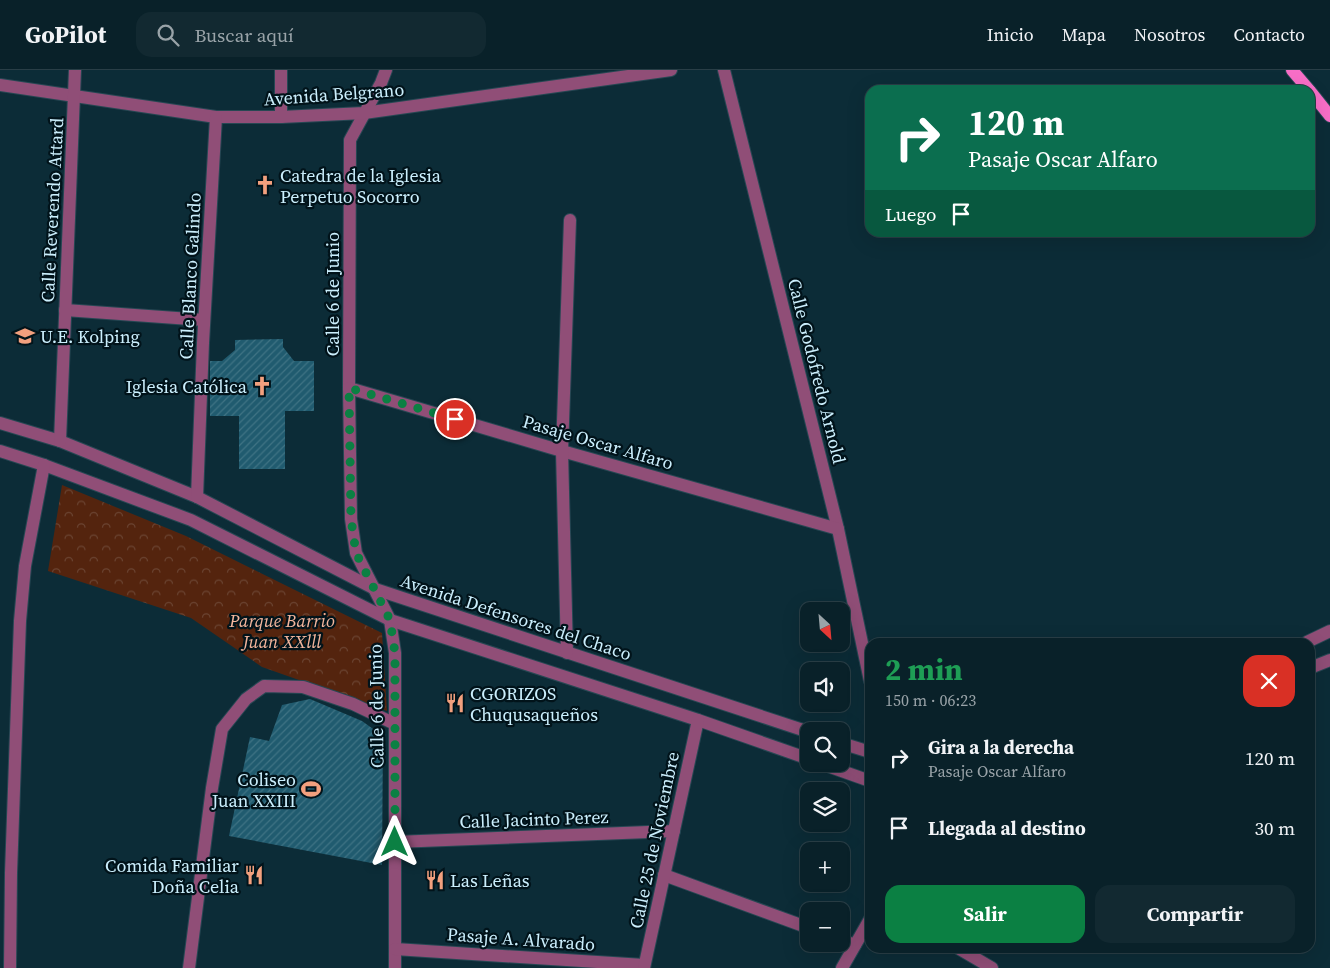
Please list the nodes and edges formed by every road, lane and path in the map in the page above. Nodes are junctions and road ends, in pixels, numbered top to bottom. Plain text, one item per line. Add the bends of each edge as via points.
1 (75, 70) edge
2 (280, 70) edge
3 (386, 70) edge
4 (671, 70) edge
5 (724, 70) edge
6 (1292, 70) edge
7 (0, 85) edge
8 (1304, 85) edge
9 (74, 95) junction
10 (1315, 98) edge
11 (364, 113) junction
12 (1330, 116) edge
13 (216, 117) junction
14 (281, 117) junction
15 (570, 220) dead end
16 (65, 310) junction
17 (204, 320) junction
18 (349, 388) junction
19 (0, 423) edge
20 (60, 441) junction
21 (0, 451) edge
22 (562, 451) junction
23 (44, 465) junction
24 (197, 497) junction
25 (838, 529) junction
26 (375, 589) junction
27 (390, 620) junction
28 (1330, 631) edge
29 (1315, 638) edge
30 (567, 652) junction
31 (865, 657) edge
32 (1330, 660) edge
33 (1315, 666) edge
34 (698, 720) junction
35 (395, 724) junction
36 (800, 729) edge
37 (850, 745) edge
38 (865, 750) edge
39 (800, 756) edge
40 (845, 772) edge
41 (865, 779) edge
42 (674, 832) junction
43 (395, 842) junction
44 (664, 875) junction
45 (800, 925) edge
46 (865, 927) edge
47 (850, 943) edge
48 (855, 945) junction
49 (395, 949) junction
50 (966, 953) edge
51 (644, 966) edge
52 (10, 968) edge
53 (189, 968) edge
54 (395, 968) edge
55 (842, 968) edge
56 (992, 968) edge

1 - 9 street, Calle Reverendo Attard
2 - 14 street
3 - 11 street, Calle 6 de Junio
4 - 11 street, Avenida Belgrano
5 - 25 street, Calle Godofredo Arnold
6 - 8 main road
7 - 9 street, Avenida Belgrano
9 - 13 street, Avenida Belgrano
9 - 16 street, Calle Reverendo Attard
10 - 12 main road
11 - 14 street, Avenida Belgrano
11 - 18 street, Calle 6 de Junio via 350,140
13 - 14 street, Avenida Belgrano
13 - 17 street, Calle Blanco Galindo
15 - 22 street
16 - 17 street
16 - 20 street, Calle Reverendo Attard
17 - 24 street, Calle Blanco Galindo
18 - 22 street, Pasaje Oscar Alfaro
18 - 26 street, Calle 6 de Junio via 351,519 356,553
19 - 20 street, Avenida Defensores del Chaco
20 - 24 street, Avenida Defensores del Chaco
21 - 23 street
22 - 25 street, Pasaje Oscar Alfaro
22 - 30 street
23 - 27 street via 191,520
23 - 52 street via 25,566 20,621
24 - 26 street, Avenida Defensores del Chaco
25 - 31 street, Calle Godofredo Arnold
26 - 27 street, Calle 6 de Junio
26 - 30 street, Avenida Defensores del Chaco
27 - 34 street
27 - 35 street, Calle 6 de Junio via 395,653
28 - 29 street
30 - 36 street, Avenida Defensores del Chaco
32 - 33 street
34 - 39 street
34 - 42 street, Calle 25 de Noviembre
35 - 43 street, Calle 6 de Junio
35 - 53 street via 353,704 303,687 264,686 246,699 222,729
37 - 38 street
40 - 41 street
42 - 43 street, Calle Jacinto Perez
42 - 44 street, Calle 25 de Noviembre
43 - 49 street, Calle 6 de Junio
44 - 45 street
44 - 51 street, Calle 25 de Noviembre
46 - 48 street
47 - 48 street
48 - 55 street
49 - 51 street, Pasaje A. Alvarado
49 - 54 street, Calle 6 de Junio
50 - 56 street

